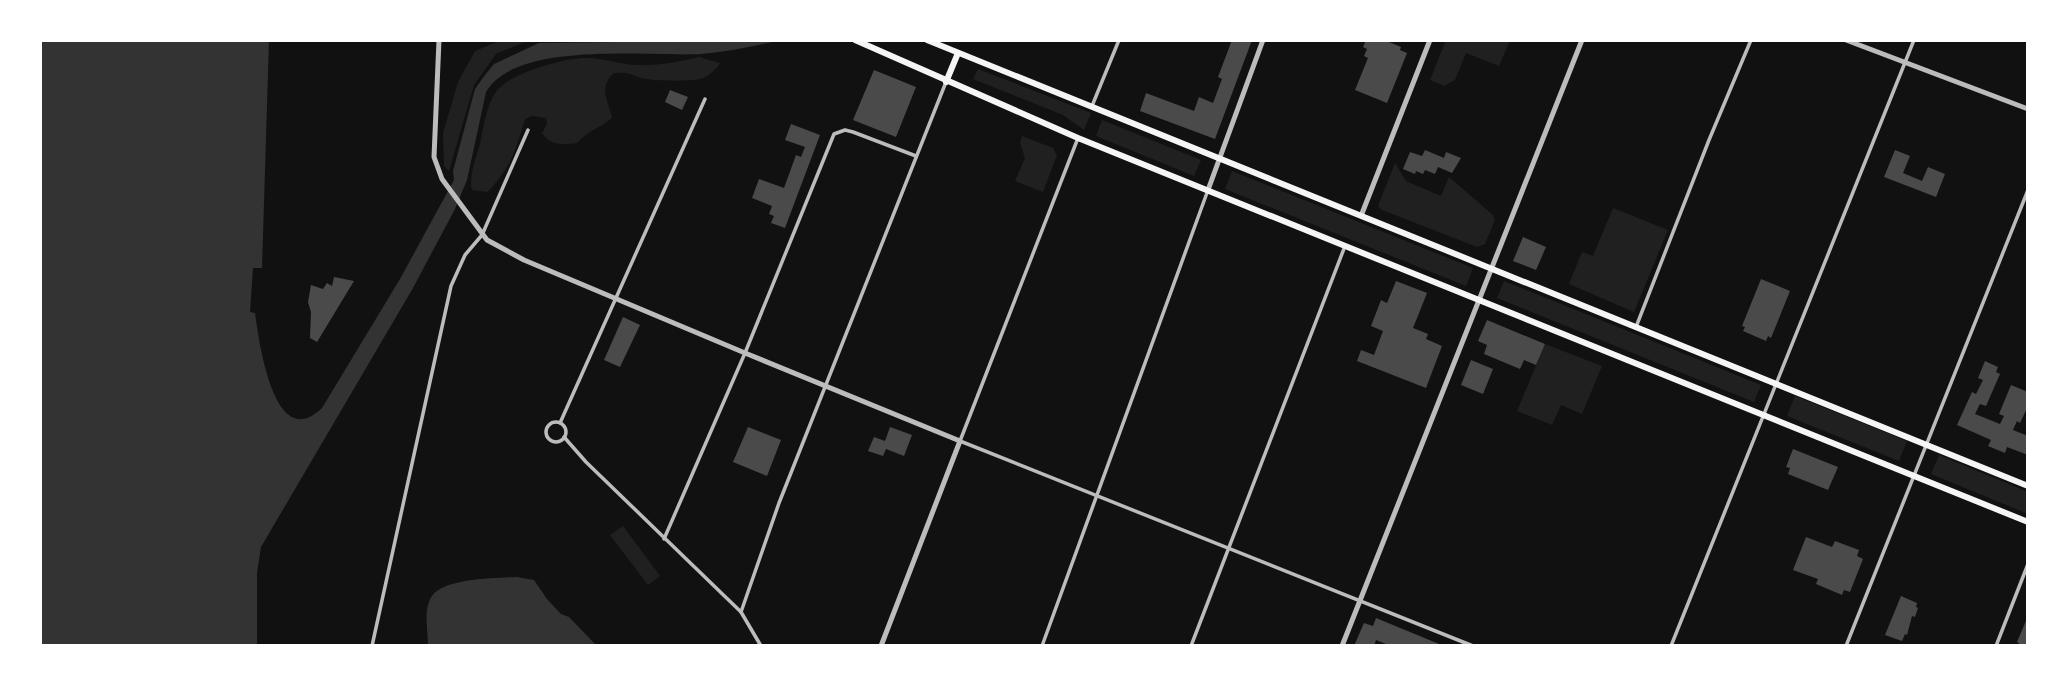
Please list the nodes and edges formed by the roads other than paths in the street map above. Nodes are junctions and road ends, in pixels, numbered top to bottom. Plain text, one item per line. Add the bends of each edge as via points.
1 (439, 40) edge
2 (855, 40) edge
3 (927, 40) edge
4 (1119, 40) edge
5 (1263, 40) edge
6 (1430, 40) edge
7 (1582, 40) edge
8 (1751, 40) edge
9 (1846, 40) edge
10 (1914, 40) edge
11 (958, 53) junction
12 (1905, 62) junction
13 (946, 82) junction
14 (705, 99) dead end
15 (1092, 107) junction
16 (2028, 108) edge
17 (528, 130) dead end
18 (1078, 138) junction
19 (916, 156) junction
20 (1220, 159) junction
21 (1208, 190) junction
22 (2028, 190) edge
23 (1361, 216) junction
24 (482, 235) junction
25 (1345, 246) junction
26 (1490, 268) junction
27 (615, 298) junction
28 (1477, 300) junction
29 (1636, 327) junction
30 (746, 354) junction
31 (1776, 384) junction
32 (826, 385) junction
33 (1762, 415) junction
34 (561, 423) junction
35 (564, 437) junction
36 (960, 441) junction
37 (1926, 445) junction
38 (1914, 476) junction
39 (2028, 486) edge
40 (1098, 496) junction
41 (2028, 522) edge
42 (664, 539) junction
43 (1230, 548) junction
44 (2028, 564) edge
45 (1360, 599) junction
46 (741, 612) junction
47 (372, 646) edge
48 (761, 646) edge
49 (881, 646) edge
50 (1042, 646) edge
51 (1191, 646) edge
52 (1342, 646) edge
53 (1473, 646) edge
54 (1671, 646) edge
55 (1846, 646) edge
56 (1996, 646) edge

1 - 24 street via 434,157 442,179
2 - 13 main road
3 - 11 main road
4 - 15 street
5 - 20 street
6 - 23 street
7 - 26 street
8 - 29 street
9 - 12 street
10 - 12 street
11 - 13 main road
11 - 15 main road
12 - 16 street
12 - 31 street
13 - 18 main road
13 - 19 street
14 - 27 street
15 - 20 main road
17 - 24 street
18 - 21 main road
18 - 36 street
19 - 30 street via 853,132 834,134
19 - 32 street
20 - 21 street
20 - 23 main road
21 - 25 main road
21 - 40 street
22 - 37 street
23 - 26 main road
24 - 27 street via 503,250
24 - 47 street via 465,255 451,286
25 - 28 main road
25 - 43 street
26 - 28 street
26 - 29 main road
27 - 30 street
27 - 34 street
28 - 33 main road
28 - 45 street
29 - 31 main road
30 - 32 street
30 - 42 street
31 - 33 street
31 - 37 main road
32 - 36 street
32 - 46 street
33 - 38 main road
33 - 54 street
34 - 35 street
34 - 35 street via 549,425 547,434 554,442
35 - 42 street
36 - 40 street
36 - 49 street
37 - 38 street
37 - 39 main road
38 - 41 main road
38 - 55 street
40 - 43 street
40 - 50 street
42 - 46 street
43 - 45 street
43 - 51 street
44 - 56 street
45 - 52 street
45 - 53 street
46 - 48 street

